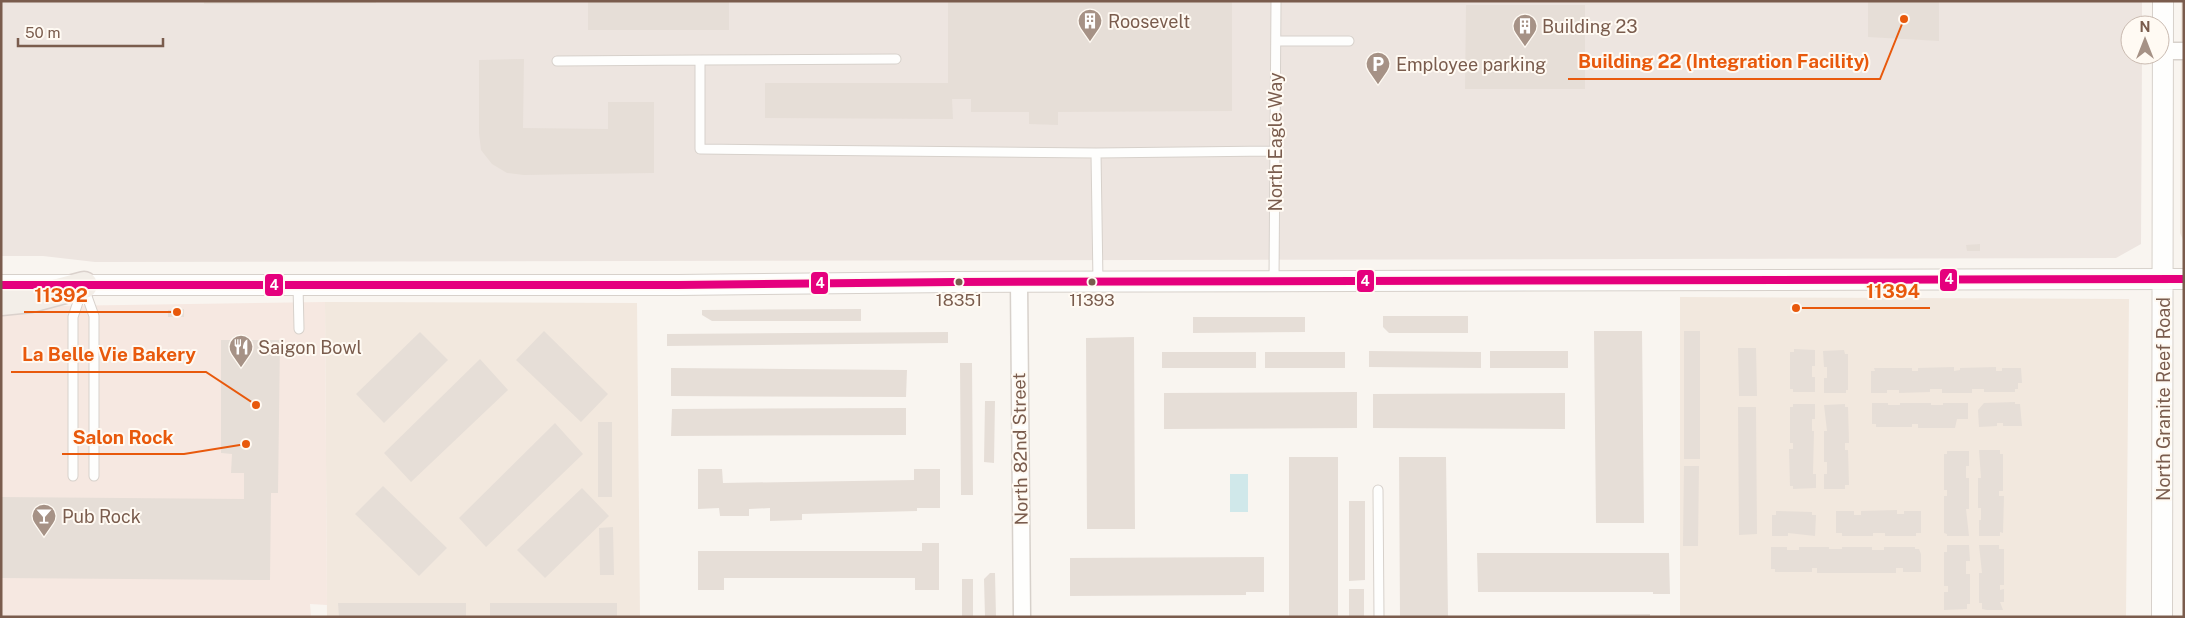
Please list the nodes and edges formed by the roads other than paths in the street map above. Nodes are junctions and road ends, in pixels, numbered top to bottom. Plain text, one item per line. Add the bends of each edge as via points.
1 (1276, 1) edge
2 (2163, 1) edge
3 (2163, 15) edge
4 (1348, 41) dead end
5 (1276, 42) junction
6 (2170, 51) edge
7 (2184, 51) edge
8 (896, 59) dead end
9 (700, 60) junction
10 (557, 62) dead end
11 (2163, 65) edge
12 (1275, 151) junction
13 (1096, 152) junction
14 (2164, 279) junction
15 (2184, 279) edge
16 (1019, 282) junction
17 (1098, 282) junction
18 (1274, 282) junction
19 (1, 285) edge
20 (298, 285) junction
21 (84, 286) junction
22 (1, 302) edge
23 (299, 329) dead end
24 (72, 476) dead end
25 (94, 476) dead end
26 (1378, 490) dead end
27 (1022, 617) edge
28 (1379, 617) edge
29 (2162, 617) edge

1 - 5 lane, North Eagle Way
2 - 3 street, North Granite Reef Road
4 - 5 lane
5 - 12 lane, North Eagle Way
6 - 7 street
8 - 9 lane
9 - 10 lane
9 - 13 lane via 700,149
11 - 14 street, North Granite Reef Road
12 - 13 lane
12 - 18 lane, North Eagle Way
13 - 17 lane
14 - 15 street
14 - 18 street
14 - 29 street, North Granite Reef Road
16 - 17 street
16 - 20 street
16 - 27 street, North 82nd Street
17 - 18 street
19 - 21 street
20 - 21 street
20 - 23 lane
21 - 22 main road via 31,299
21 - 24 lane via 72,317
21 - 25 lane via 94,316
26 - 28 lane

